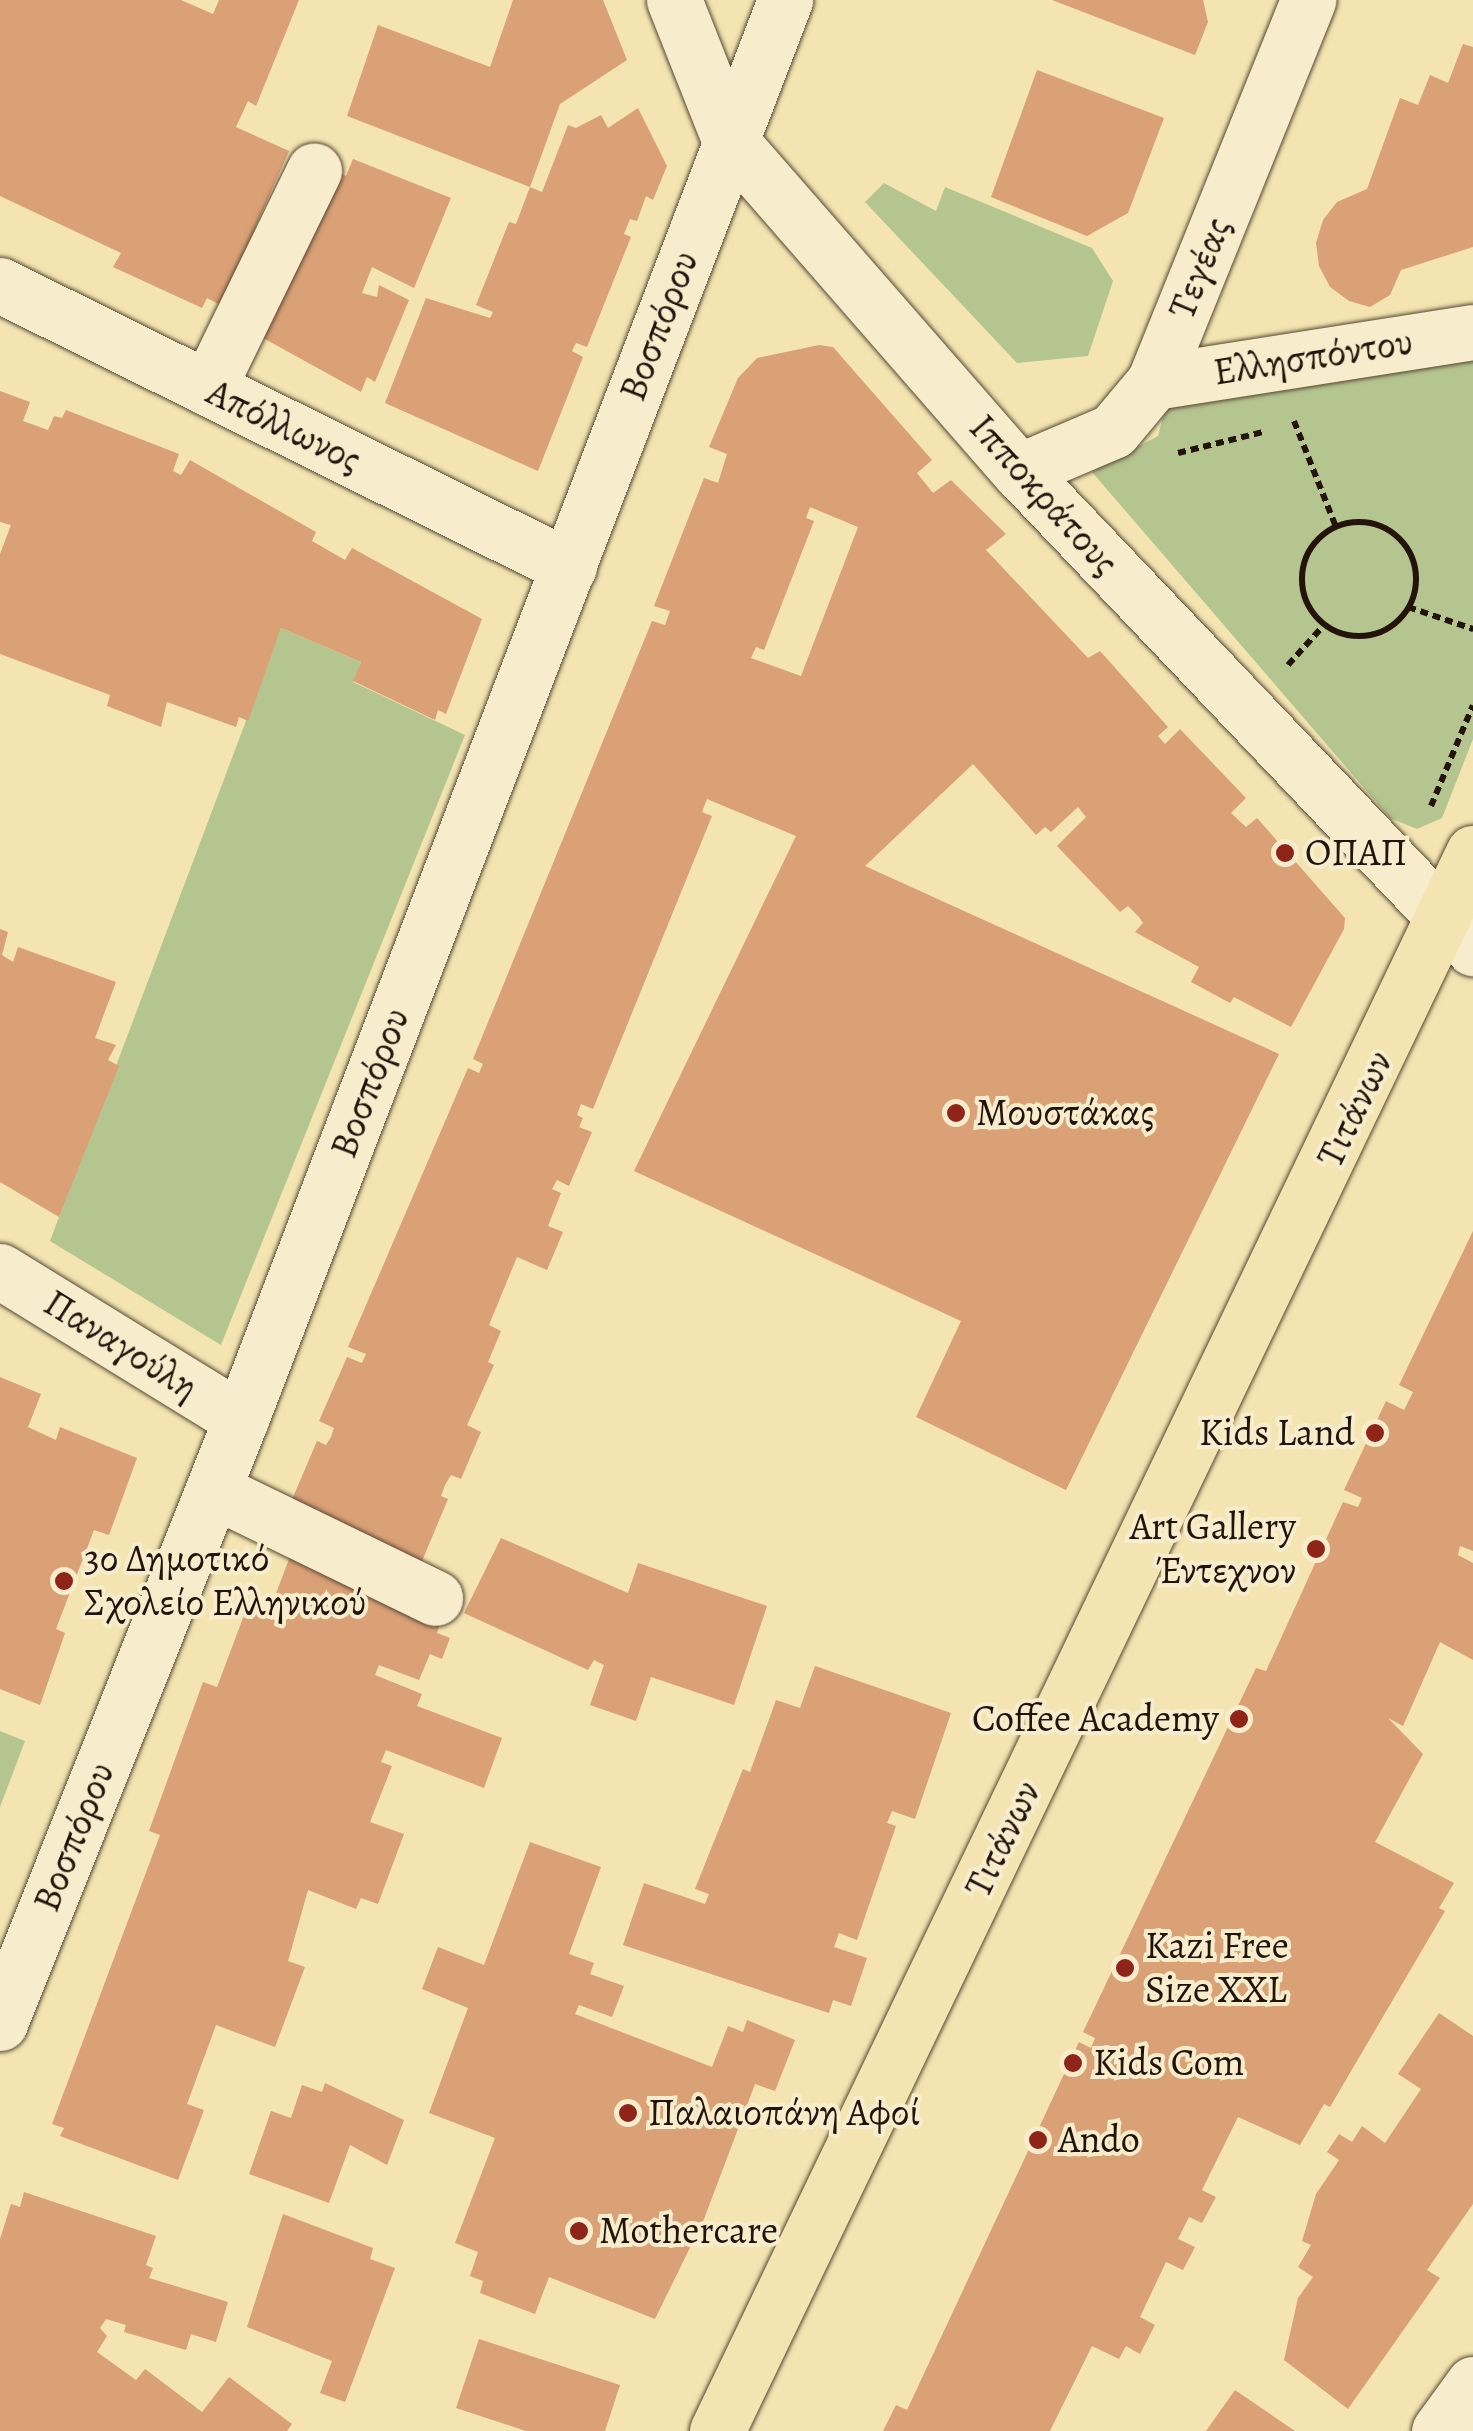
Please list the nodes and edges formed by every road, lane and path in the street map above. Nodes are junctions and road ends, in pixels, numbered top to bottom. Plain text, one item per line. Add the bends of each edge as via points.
1 (674, 0) edge
2 (785, 0) edge
3 (1308, 0) edge
4 (729, 138) junction
5 (314, 171) dead end
6 (0, 285) edge
7 (1473, 332) edge
8 (1286, 362) junction
9 (1154, 382) junction
10 (208, 388) junction
11 (1313, 422) dead end
12 (1295, 424) junction
13 (1160, 458) dead end
14 (1019, 471) junction
15 (1336, 527) junction
16 (568, 567) junction
17 (1408, 607) junction
18 (1324, 625) junction
19 (1473, 630) edge
20 (1280, 674) dead end
21 (1473, 706) edge
22 (1415, 816) dead end
23 (1473, 853) edge
24 (1450, 927) edge
25 (0, 1271) edge
26 (241, 1419) junction
27 (212, 1490) junction
28 (435, 1598) dead end
29 (0, 2023) edge
30 (1473, 2384) edge
31 (717, 2431) edge
32 (1440, 2431) edge

1 - 4 street, Ιπποκράτους
2 - 4 street, Βοσπόρου
3 - 9 street, Τεγέας
4 - 14 street, Ιπποκράτους
4 - 16 street, Βοσπόρου
5 - 10 street
6 - 10 street, Απόλλωνος
7 - 8 street, Ελλησπόντου
8 - 9 street, Ελλησπόντου
8 - 12 path
9 - 14 street, Τεγέας via 1113,431
10 - 16 street, Απόλλωνος
11 - 12 path
12 - 13 path
12 - 15 path
14 - 24 street, Ιπποκράτους
15 - 17 path via 1374,524 1405,546 1416,582
15 - 18 path via 1303,563 1304,597
16 - 26 street, Βοσπόρου
17 - 18 path via 1374,635 1356,637
17 - 19 path
18 - 20 path
21 - 22 path via 1430,810
23 - 24 main road, Τιτάνων
24 - 31 main road, Τιτάνων
25 - 26 street, Παναγούλη
26 - 27 street, Βοσπόρου
27 - 28 street
27 - 29 street, Βοσπόρου
30 - 32 street

